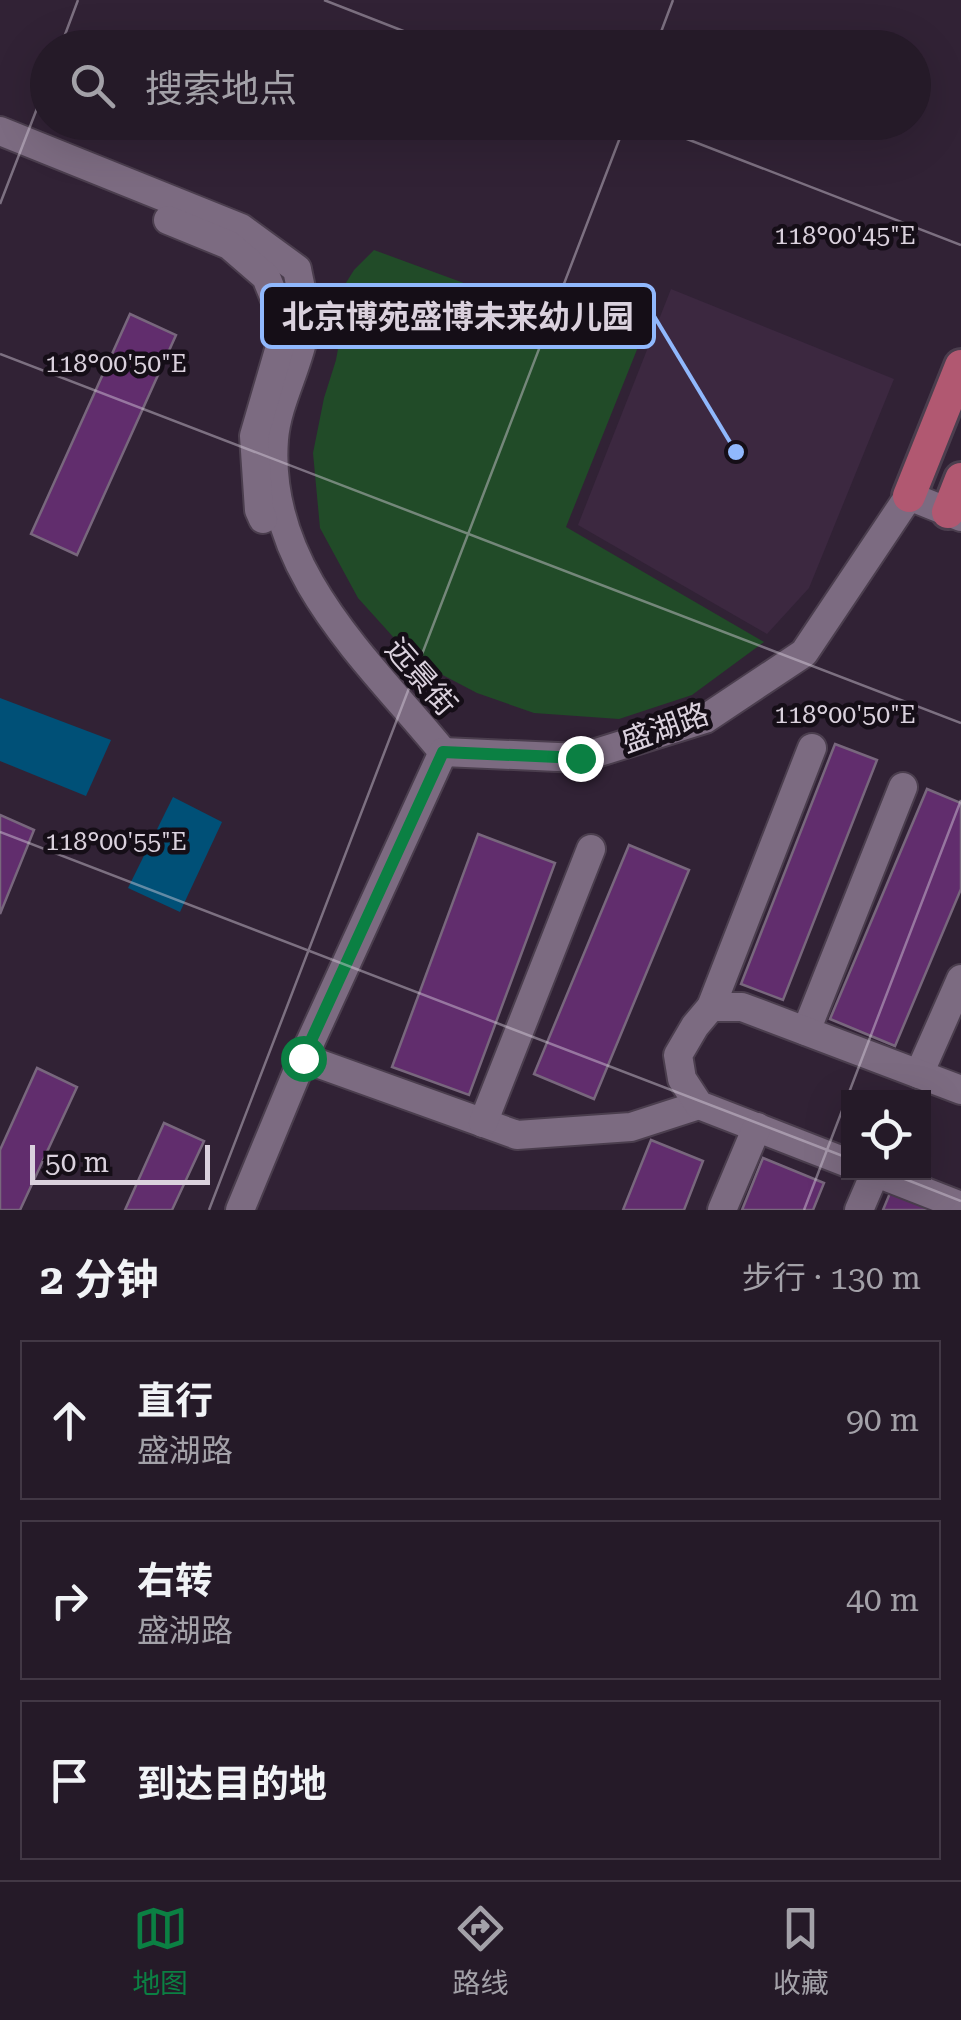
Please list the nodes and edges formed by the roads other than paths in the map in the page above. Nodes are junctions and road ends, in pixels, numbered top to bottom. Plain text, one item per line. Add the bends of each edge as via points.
1 (0, 131) edge
2 (0, 151) edge
3 (961, 366) edge
4 (961, 480) edge
5 (909, 496) junction
6 (954, 514) edge
7 (812, 748) dead end
8 (443, 752) junction
9 (903, 787) dead end
10 (591, 849) dead end
11 (961, 979) edge
12 (712, 1006) junction
13 (806, 1032) junction
14 (303, 1058) junction
15 (919, 1074) junction
16 (961, 1090) edge
17 (699, 1106) junction
18 (484, 1123) junction
19 (757, 1128) junction
20 (841, 1160) edge
21 (872, 1180) edge
22 (893, 1180) edge
23 (961, 1206) edge
24 (240, 1210) edge
25 (722, 1210) edge
26 (859, 1210) edge

1 - 8 street, 远景街 via 241,228 297,269 306,326 274,438 278,507 307,581 363,662
2 - 8 street, 远景街 via 229,245 266,276 286,326 254,436 259,510 291,587 349,674
3 - 5 main road, 盛湖路
4 - 6 main road
5 - 6 street
5 - 8 street, 盛湖路 via 804,653 705,719 580,758
7 - 12 street
8 - 14 street
9 - 13 street
10 - 18 street
11 - 15 street
12 - 13 street via 742,1007
12 - 17 street via 678,1055 682,1078
13 - 15 street
14 - 18 street
14 - 24 street
15 - 16 street
17 - 18 street via 630,1127 517,1135
17 - 19 street
19 - 20 street
19 - 25 street
21 - 26 street
22 - 23 street

